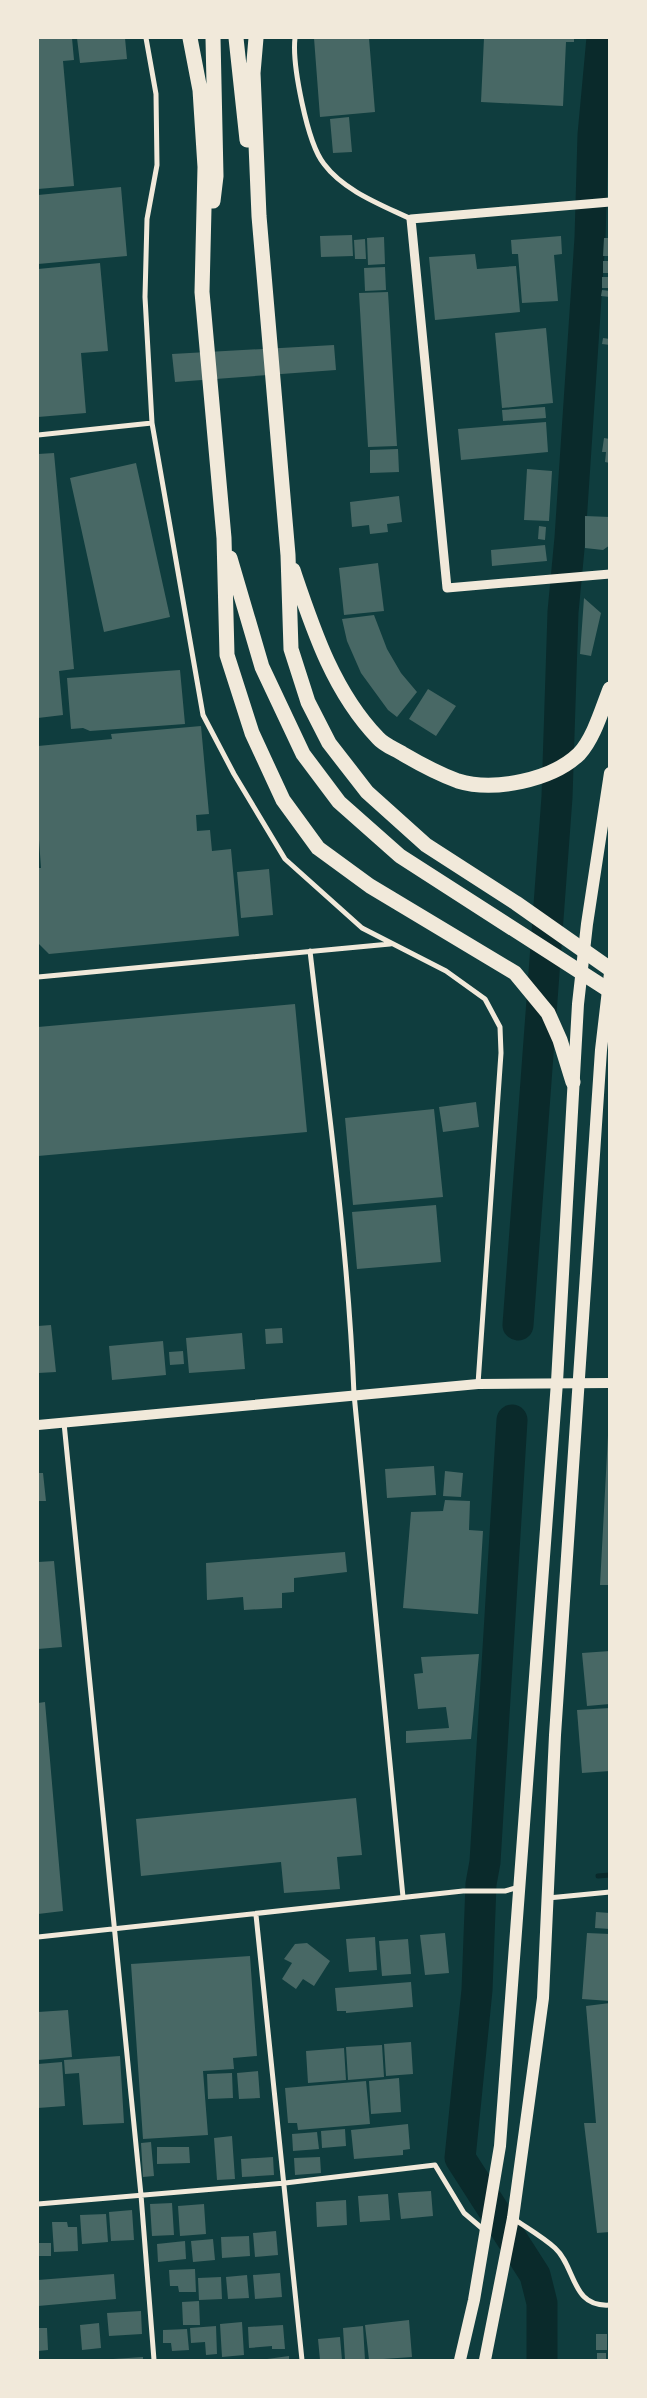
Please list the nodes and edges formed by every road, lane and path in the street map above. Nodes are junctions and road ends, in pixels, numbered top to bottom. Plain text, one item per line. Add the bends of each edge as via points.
1 (146, 38) edge
2 (190, 38) edge
3 (213, 38) edge
4 (236, 38) edge
5 (256, 38) edge
6 (295, 38) edge
7 (605, 202) edge
8 (411, 219) junction
9 (266, 279) junction
10 (202, 292) junction
11 (152, 423) junction
12 (38, 435) edge
13 (224, 538) junction
14 (288, 554) junction
15 (610, 574) edge
16 (610, 689) edge
17 (610, 774) edge
18 (392, 943) junction
19 (310, 951) junction
20 (610, 971) edge
21 (38, 978) edge
22 (610, 991) edge
23 (573, 1082) junction
24 (557, 1382) junction
25 (580, 1382) junction
26 (610, 1383) edge
27 (478, 1384) junction
28 (354, 1394) junction
29 (64, 1422) junction
30 (38, 1425) edge
31 (521, 1887) junction
32 (610, 1892) edge
33 (403, 1898) junction
34 (547, 1898) junction
35 (256, 1915) junction
36 (114, 1930) junction
37 (38, 1937) edge
38 (285, 2183) junction
39 (141, 2195) junction
40 (38, 2204) edge
41 (513, 2218) junction
42 (487, 2232) junction
43 (610, 2305) edge
44 (154, 2360) edge
45 (302, 2360) edge
46 (460, 2360) edge
47 (485, 2360) edge

1 - 11 street via 156,94 157,156 147,219 145,297
2 - 10 highway via 200,90 205,167
3 - 10 highway via 216,176
4 - 9 highway
5 - 9 highway via 253,73 259,216
6 - 8 street via 298,90 323,163 368,198
7 - 8 street
8 - 15 street via 447,588
9 - 14 highway
10 - 13 highway
11 - 12 street
11 - 18 street via 203,715 285,859 362,928
13 - 22 highway via 262,667 303,754 339,802 400,856
13 - 23 highway via 226,655 252,733 283,800 318,848 326,854 370,886 515,973 548,1013
14 - 16 highway via 321,650 348,698 378,739 418,763 459,781 498,784 532,780 567,763 588,740
14 - 20 highway via 290,648 308,702 329,744 367,792 426,845 516,903
17 - 23 main road via 587,924
18 - 19 street
18 - 27 street via 446,971 485,1000 500,1027 501,1053
19 - 21 street
19 - 28 street via 340,1213
20 - 25 main road via 599,1080
23 - 24 main road
24 - 25 main road
24 - 27 main road
24 - 31 main road
25 - 26 main road
25 - 34 main road
27 - 28 main road
28 - 29 main road
28 - 33 street
29 - 30 main road
29 - 36 street
31 - 33 street
31 - 42 main road via 500,2146
32 - 34 street
33 - 35 street
34 - 41 main road via 544,1998
35 - 36 street
35 - 38 street
36 - 37 street
36 - 39 street
38 - 39 street
38 - 42 street via 435,2165 464,2213
38 - 45 street
39 - 40 street
39 - 44 street
41 - 43 street via 556,2249 581,2296 598,2306
41 - 47 main road
42 - 46 main road

